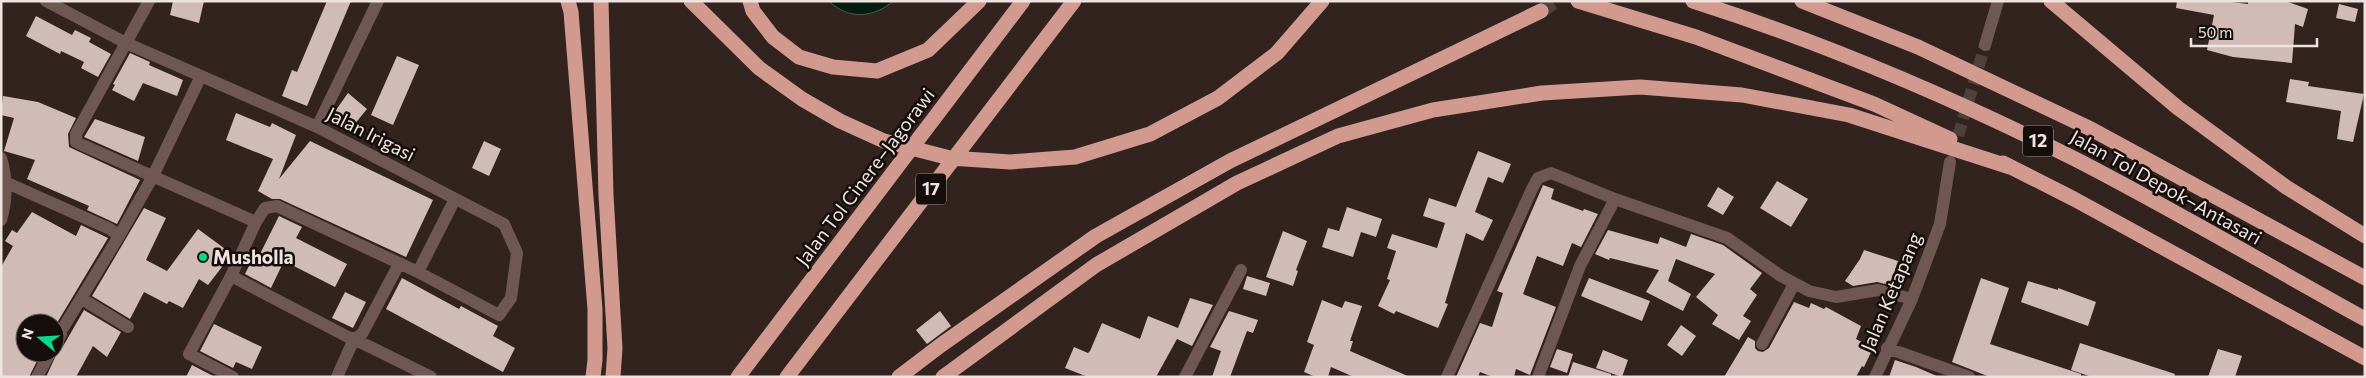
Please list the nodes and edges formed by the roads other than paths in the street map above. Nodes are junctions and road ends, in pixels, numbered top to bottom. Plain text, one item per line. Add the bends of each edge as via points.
1 (46, 1) edge
2 (149, 1) edge
3 (378, 1) edge
4 (568, 1) edge
5 (601, 1) edge
6 (690, 1) edge
7 (750, 1) edge
8 (979, 1) edge
9 (1023, 1) edge
10 (1074, 1) edge
11 (1322, 1) edge
12 (1578, 1) edge
13 (1693, 1) edge
14 (1802, 1) edge
15 (1998, 1) edge
16 (2051, 1) edge
17 (1541, 11) tunnel mouth
18 (126, 43) junction
19 (1985, 45) tunnel mouth
20 (200, 76) junction
21 (317, 126) junction
22 (1, 158) edge
23 (1950, 162) tunnel mouth
24 (2010, 167) junction
25 (152, 178) junction
26 (5, 182) junction
27 (455, 199) junction
28 (1614, 199) junction
29 (1, 220) edge
30 (256, 222) junction
31 (119, 236) junction
32 (2365, 236) edge
33 (399, 264) junction
34 (1241, 270) dead end
35 (418, 272) junction
36 (232, 276) junction
37 (2365, 278) edge
38 (1794, 284) junction
39 (82, 298) junction
40 (1912, 299) junction
41 (2365, 319) edge
42 (65, 325) edge
43 (128, 327) dead end
44 (354, 339) junction
45 (1762, 344) dead end
46 (1888, 348) junction
47 (2365, 358) edge
48 (45, 363) edge
49 (38, 377) edge
50 (233, 377) edge
51 (337, 377) edge
52 (431, 377) edge
53 (593, 377) edge
54 (613, 377) edge
55 (738, 377) edge
56 (787, 377) edge
57 (899, 377) edge
58 (943, 377) edge
59 (1185, 377) edge
60 (1447, 377) edge
61 (1538, 377) edge
62 (1874, 377) edge
63 (1969, 377) edge

1 - 18 street, Jalan Irigasi
2 - 18 street
3 - 21 street
4 - 53 highway via 595,309
5 - 54 highway via 606,195 615,348
6 - 11 highway via 759,68 840,121 884,141 950,158 1010,162 1075,157 1150,134 1218,98 1277,52
7 - 8 highway via 773,37 799,57 833,67 877,71 928,50
9 - 55 highway, Jalan Tol Cinere–Jagorawi / 17
10 - 56 highway, 17
12 - 24 highway via 1696,37 1874,104
13 - 41 highway, Jalan Tol Depok–Antasari / 12 via 1774,27 2003,124 2079,161
14 - 37 highway, Jalan Tol Depok–Antasari / 12 via 1918,47 2091,129
15 - 19 street
16 - 32 highway via 2178,108 2286,188
17 - 57 highway via 1230,161 1096,236
18 - 20 street, Jalan Irigasi
18 - 25 street via 76,137 80,144
20 - 21 street, Jalan Irigasi
20 - 25 street
21 - 27 street, Jalan Irigasi
22 - 26 street
23 - 40 street, Jalan Ketapang via 1940,224
24 - 47 highway
24 - 58 highway via 1849,115 1742,95 1640,87 1542,93 1433,110 1338,136 1237,183 1096,265
25 - 30 street
25 - 31 street
26 - 29 street via 5,208
26 - 31 street
27 - 35 street
27 - 35 street, Jalan Irigasi via 504,224 517,253 511,298 499,315
28 - 38 street via 1727,238
28 - 60 street via 1559,174 1545,174 1538,178
28 - 61 street via 1580,266
30 - 33 street via 265,208 277,206
30 - 36 street
31 - 39 street
33 - 35 street
33 - 44 street via 362,334
34 - 59 street
36 - 44 street
36 - 50 street via 189,354
38 - 40 street via 1820,295 1836,297 1872,290
38 - 45 street
39 - 42 street
39 - 43 street
40 - 46 street, Jalan Ketapang
44 - 51 street
44 - 52 street
46 - 62 street, Jalan Ketapang
46 - 63 street
48 - 49 street

